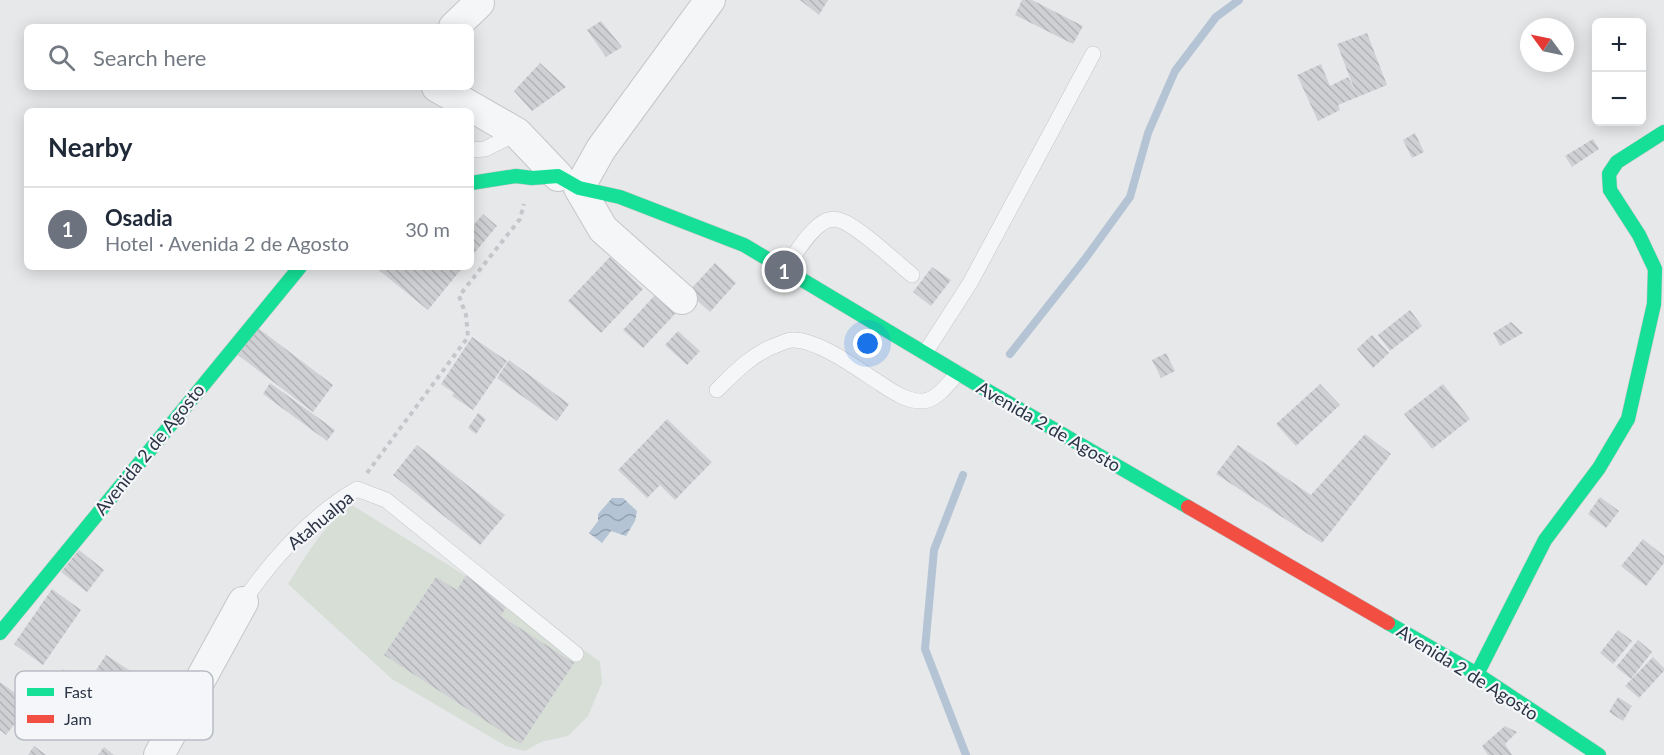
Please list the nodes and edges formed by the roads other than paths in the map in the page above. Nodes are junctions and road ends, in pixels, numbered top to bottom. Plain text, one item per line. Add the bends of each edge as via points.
1 (710, 0) edge
2 (479, 3) dead end
3 (457, 24) edge
4 (1093, 54) dead end
5 (442, 90) edge
6 (474, 108) edge
7 (474, 108) edge
8 (1664, 132) edge
9 (517, 133) junction
10 (474, 150) edge
11 (568, 182) junction
12 (474, 183) edge
13 (785, 269) junction
14 (298, 270) edge
15 (912, 275) dead end
16 (682, 299) dead end
17 (925, 353) junction
18 (958, 373) junction
19 (717, 390) dead end
20 (243, 602) joint
21 (0, 633) edge
22 (576, 654) dead end
23 (205, 671) edge
24 (1477, 674) junction
25 (167, 740) edge
26 (159, 755) edge
27 (1599, 755) edge

1 - 11 street via 601,149
2 - 3 street
4 - 17 lane via 970,283
5 - 7 street
6 - 9 street
8 - 24 main road via 1617,162 1609,174 1610,190 1655,269 1654,304 1628,419 1599,468 1545,540
9 - 10 lane via 485,149
9 - 11 street
11 - 12 main road, Avenida 2 de Agosto via 516,176
11 - 13 main road, Avenida 2 de Agosto via 620,197 744,245
11 - 16 street via 603,229
13 - 15 lane via 819,225 840,220
13 - 17 main road, Avenida 2 de Agosto
14 - 21 main road, Avenida 2 de Agosto
17 - 18 main road, Avenida 2 de Agosto
18 - 19 lane via 937,395 924,401 908,399 834,354 791,340 765,349 743,363
18 - 24 main road, Avenida 2 de Agosto
20 - 22 lane, Atahualpa via 284,549 357,489 386,500
20 - 23 street, Atahualpa
24 - 27 main road, Avenida 2 de Agosto
25 - 26 street, Atahualpa

